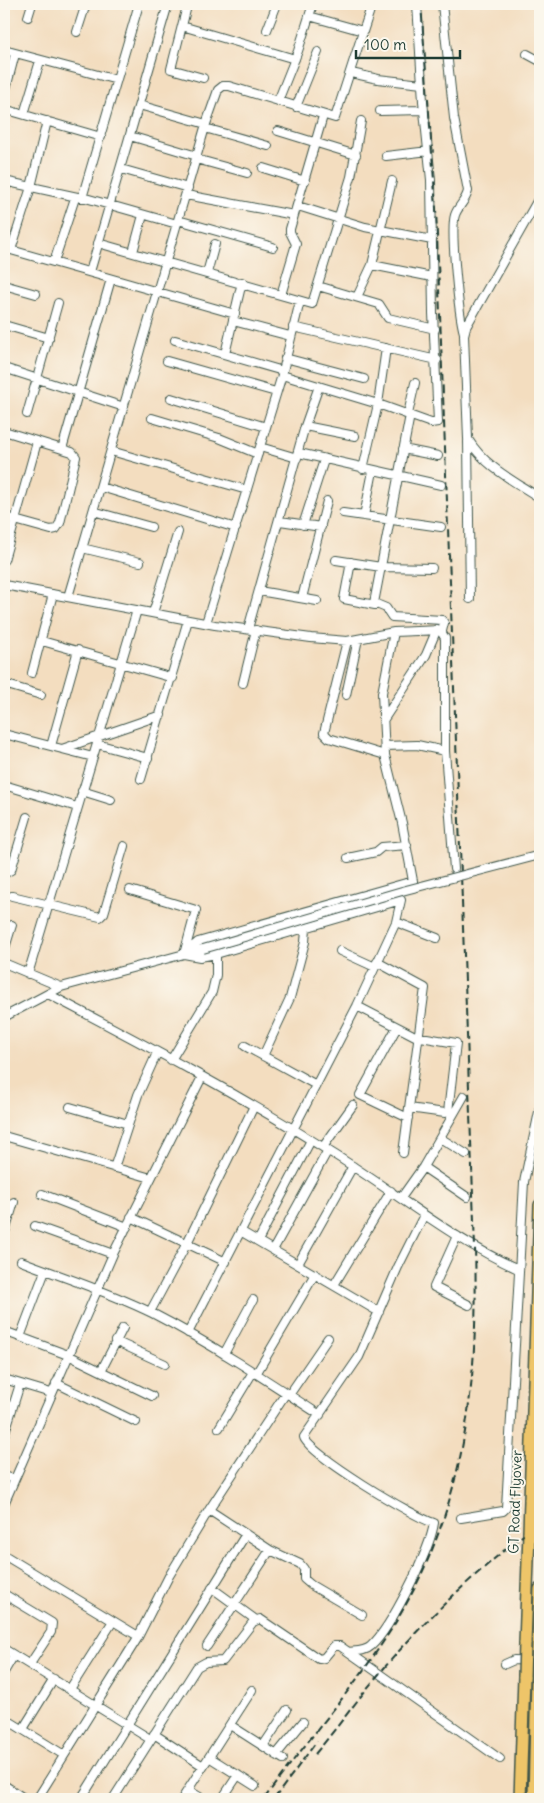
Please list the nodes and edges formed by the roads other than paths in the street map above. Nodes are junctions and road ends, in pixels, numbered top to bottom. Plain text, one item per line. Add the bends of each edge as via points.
1 (32, 4) edge
2 (86, 4) edge
3 (139, 4) edge
4 (168, 4) edge
5 (180, 4) edge
6 (277, 4) edge
7 (312, 4) edge
8 (372, 4) edge
9 (416, 4) edge
10 (442, 4) edge
11 (309, 16) junction
12 (28, 17) dead end
13 (182, 26) junction
14 (267, 30) dead end
15 (363, 31) junction
16 (77, 32) dead end
17 (4, 50) edge
18 (318, 52) dead end
19 (15, 54) junction
20 (527, 54) dead end
21 (295, 59) junction
22 (540, 61) edge
23 (40, 62) junction
24 (350, 73) junction
25 (202, 78) dead end
26 (117, 80) junction
27 (422, 84) junction
28 (4, 96) edge
29 (278, 101) junction
30 (139, 105) junction
31 (296, 107) junction
32 (4, 110) edge
33 (423, 110) junction
34 (380, 112) dead end
35 (24, 114) junction
36 (323, 116) junction
37 (47, 121) junction
38 (361, 121) dead end
39 (205, 126) junction
40 (278, 131) dead end
41 (130, 136) junction
42 (101, 137) junction
43 (315, 143) junction
44 (268, 146) dead end
45 (429, 151) junction
46 (356, 155) junction
47 (386, 156) dead end
48 (196, 158) junction
49 (263, 168) dead end
50 (121, 169) junction
51 (247, 173) dead end
52 (5, 181) edge
53 (304, 181) junction
54 (392, 181) dead end
55 (31, 187) junction
56 (187, 191) junction
57 (4, 194) edge
58 (540, 196) edge
59 (79, 197) junction
60 (110, 206) junction
61 (298, 206) junction
62 (143, 215) junction
63 (294, 215) junction
64 (339, 220) junction
65 (178, 222) junction
66 (381, 230) junction
67 (432, 240) junction
68 (98, 243) junction
69 (215, 244) dead end
70 (273, 247) dead end
71 (8, 249) edge
72 (133, 252) junction
73 (54, 262) junction
74 (166, 262) junction
75 (372, 264) junction
76 (90, 272) junction
77 (207, 273) junction
78 (432, 277) junction
79 (111, 279) junction
80 (242, 282) junction
81 (4, 285) edge
82 (318, 286) junction
83 (158, 292) junction
84 (36, 294) dead end
85 (281, 294) junction
86 (357, 297) junction
87 (300, 301) junction
88 (58, 304) dead end
89 (234, 317) junction
90 (4, 325) edge
91 (293, 327) junction
92 (435, 329) junction
93 (464, 335) junction
94 (290, 336) junction
95 (49, 338) junction
96 (174, 340) dead end
97 (386, 348) junction
98 (225, 354) junction
99 (285, 358) junction
100 (437, 360) junction
101 (167, 361) dead end
102 (4, 368) edge
103 (282, 373) junction
104 (364, 379) dead end
105 (37, 380) junction
106 (415, 383) dead end
107 (319, 386) junction
108 (276, 392) junction
109 (78, 394) junction
110 (171, 398) dead end
111 (378, 404) junction
112 (124, 407) junction
113 (27, 414) dead end
114 (409, 415) junction
115 (152, 418) dead end
116 (305, 426) junction
117 (266, 427) junction
118 (4, 431) edge
119 (355, 436) dead end
120 (468, 439) junction
121 (37, 442) junction
122 (62, 449) junction
123 (403, 449) junction
124 (259, 450) junction
125 (111, 451) junction
126 (298, 456) junction
127 (438, 456) dead end
128 (324, 460) junction
129 (364, 469) junction
130 (373, 471) junction
131 (397, 475) junction
132 (441, 485) dead end
133 (101, 487) junction
134 (247, 490) junction
135 (540, 498) edge
136 (328, 501) dead end
137 (93, 511) junction
138 (343, 513) dead end
139 (364, 516) junction
140 (4, 517) edge
141 (390, 519) junction
142 (15, 520) junction
143 (280, 521) junction
144 (303, 525) junction
145 (151, 527) dead end
146 (441, 527) dead end
147 (236, 528) junction
148 (321, 528) junction
149 (178, 532) dead end
150 (82, 548) junction
151 (4, 560) edge
152 (336, 560) dead end
153 (140, 562) dead end
154 (351, 562) junction
155 (382, 567) junction
156 (432, 568) dead end
157 (4, 588) edge
158 (259, 591) junction
159 (53, 594) junction
160 (68, 597) junction
161 (302, 598) junction
162 (470, 599) dead end
163 (317, 601) dead end
164 (375, 605) junction
165 (137, 610) junction
166 (153, 613) junction
167 (188, 620) junction
168 (206, 623) junction
169 (252, 629) junction
170 (440, 630) junction
171 (394, 632) junction
172 (358, 639) junction
173 (42, 641) junction
174 (347, 641) junction
175 (78, 650) junction
176 (123, 664) junction
177 (32, 673) dead end
178 (172, 678) junction
179 (243, 683) dead end
180 (4, 684) edge
181 (41, 695) dead end
182 (346, 695) dead end
183 (161, 715) junction
184 (384, 719) junction
185 (4, 734) edge
186 (100, 735) junction
187 (98, 744) junction
188 (51, 746) junction
189 (385, 746) junction
190 (62, 749) junction
191 (445, 751) junction
192 (386, 755) junction
193 (93, 757) junction
194 (148, 758) junction
195 (141, 779) dead end
196 (4, 784) edge
197 (82, 791) junction
198 (111, 800) dead end
199 (77, 807) junction
200 (27, 817) dead end
201 (406, 845) junction
202 (124, 846) dead end
203 (540, 855) edge
204 (348, 858) dead end
205 (454, 869) dead end
206 (4, 874) edge
207 (130, 890) dead end
208 (12, 896) dead end
209 (48, 906) junction
210 (396, 922) junction
211 (12, 925) dead end
212 (306, 929) junction
213 (437, 938) dead end
214 (340, 950) dead end
215 (4, 951) edge
216 (184, 954) junction
217 (216, 954) junction
218 (4, 963) edge
219 (376, 964) junction
220 (28, 974) junction
221 (61, 987) junction
222 (48, 994) junction
223 (358, 1006) junction
224 (4, 1017) edge
225 (398, 1027) junction
226 (419, 1038) junction
227 (245, 1046) dead end
228 (157, 1052) junction
229 (263, 1056) junction
230 (171, 1060) junction
231 (202, 1077) junction
232 (316, 1085) junction
233 (464, 1096) dead end
234 (353, 1105) dead end
235 (254, 1106) junction
236 (70, 1107) dead end
237 (540, 1107) edge
238 (408, 1108) junction
239 (408, 1118) junction
240 (128, 1124) junction
241 (293, 1130) junction
242 (4, 1136) edge
243 (440, 1138) junction
244 (312, 1140) junction
245 (326, 1149) junction
246 (403, 1153) dead end
247 (466, 1154) dead end
248 (353, 1166) junction
249 (423, 1167) junction
250 (114, 1168) junction
251 (151, 1178) junction
252 (391, 1191) junction
253 (42, 1194) dead end
254 (467, 1197) dead end
255 (401, 1198) junction
256 (14, 1202) dead end
257 (540, 1205) edge
258 (424, 1215) junction
259 (132, 1217) junction
260 (35, 1226) dead end
261 (127, 1227) junction
262 (242, 1232) junction
263 (4, 1235) edge
264 (457, 1236) junction
265 (258, 1241) junction
266 (187, 1243) junction
267 (273, 1250) junction
268 (113, 1254) junction
269 (21, 1261) dead end
270 (226, 1262) junction
271 (298, 1264) junction
272 (45, 1270) junction
273 (518, 1270) junction
274 (315, 1274) junction
275 (334, 1285) junction
276 (98, 1289) junction
277 (253, 1300) dead end
278 (469, 1304) dead end
279 (150, 1312) junction
280 (379, 1312) junction
281 (122, 1328) dead end
282 (4, 1331) edge
283 (188, 1333) junction
284 (20, 1337) junction
285 (328, 1338) dead end
286 (116, 1341) junction
287 (224, 1354) junction
288 (68, 1355) junction
289 (164, 1364) dead end
290 (102, 1371) junction
291 (255, 1373) junction
292 (4, 1379) edge
293 (56, 1383) junction
294 (20, 1384) junction
295 (51, 1393) junction
296 (288, 1394) junction
297 (152, 1396) dead end
298 (320, 1415) junction
299 (136, 1422) dead end
300 (219, 1428) dead end
301 (4, 1435) edge
302 (4, 1476) edge
303 (14, 1479) junction
304 (4, 1504) edge
305 (209, 1510) junction
306 (461, 1518) dead end
307 (246, 1534) junction
308 (270, 1550) junction
309 (4, 1555) edge
310 (212, 1588) junction
311 (540, 1589) edge
312 (4, 1594) edge
313 (236, 1603) junction
314 (362, 1615) dead end
315 (256, 1620) junction
316 (113, 1621) junction
317 (138, 1636) junction
318 (207, 1646) dead end
319 (4, 1649) edge
320 (350, 1652) junction
321 (14, 1655) junction
322 (540, 1661) edge
323 (30, 1664) junction
324 (505, 1664) dead end
325 (4, 1672) edge
326 (54, 1679) junction
327 (70, 1689) junction
328 (252, 1690) dead end
329 (96, 1705) junction
330 (287, 1710) dead end
331 (4, 1718) edge
332 (303, 1722) dead end
333 (128, 1725) junction
334 (230, 1725) junction
335 (23, 1729) junction
336 (152, 1736) junction
337 (263, 1746) junction
338 (64, 1755) junction
339 (209, 1757) junction
340 (500, 1759) dead end
341 (203, 1766) junction
342 (238, 1775) junction
343 (4, 1785) edge
344 (256, 1786) dead end
345 (188, 1790) junction
346 (25, 1799) edge
347 (37, 1799) edge
348 (81, 1799) edge
349 (112, 1799) edge
350 (182, 1799) edge
351 (203, 1799) edge
352 (222, 1799) edge
353 (520, 1799) edge
354 (534, 1799) edge

1 - 12 street
2 - 16 street
3 - 26 street
4 - 30 street
5 - 13 street via 186,10
6 - 14 street
7 - 11 street
8 - 15 street
9 - 27 street
10 - 93 street via 454,118 468,191 455,216 454,233
11 - 15 street
11 - 21 street
13 - 21 street
13 - 25 street via 171,69
15 - 24 street
17 - 19 street
18 - 31 street
19 - 23 street
19 - 28 street
20 - 22 street
21 - 29 street
23 - 26 street
23 - 35 street
24 - 27 street
24 - 36 street via 336,118
26 - 42 street
27 - 33 street
29 - 31 street
29 - 39 street via 222,86
30 - 39 street
30 - 41 street
31 - 36 street
32 - 35 street
33 - 34 street
33 - 45 street
35 - 37 street
36 - 43 street
37 - 42 street
37 - 55 street
38 - 46 street
39 - 44 street
39 - 48 street
40 - 43 street
41 - 48 street
41 - 50 street
42 - 59 street
43 - 46 street
43 - 53 street
45 - 47 street
45 - 67 street
46 - 64 street
48 - 51 street
48 - 56 street
49 - 53 street
50 - 56 street
50 - 60 street
52 - 55 street
52 - 57 street
53 - 61 street
54 - 66 street
55 - 59 street
55 - 71 street
56 - 63 street
56 - 65 street
58 - 93 street
59 - 60 street
59 - 73 street
60 - 62 street
60 - 68 street
61 - 63 street
61 - 64 street
62 - 65 street
62 - 72 street
63 - 85 street via 290,232 296,244
64 - 66 street
64 - 82 street
65 - 70 street
65 - 74 street
66 - 67 street
66 - 75 street
67 - 78 street
68 - 72 street
68 - 76 street
69 - 77 street
71 - 73 street
72 - 74 street
73 - 76 street
74 - 77 street
74 - 83 street
75 - 78 street
75 - 86 street
76 - 79 street
77 - 80 street
78 - 92 street
79 - 83 street
79 - 109 street
80 - 85 street
80 - 89 street
81 - 84 street
82 - 86 street
82 - 87 street via 312,304
83 - 89 street
83 - 112 street
85 - 87 street
86 - 92 street via 379,304 388,318
87 - 91 street
88 - 95 street
89 - 94 street
89 - 98 street
90 - 95 street
91 - 94 street
91 - 97 street
92 - 100 street
93 - 120 street
94 - 99 street
95 - 105 street
96 - 98 street
97 - 100 street
97 - 111 street
98 - 103 street
99 - 103 street
99 - 104 street
100 - 114 street via 438,422 431,423
101 - 108 street
102 - 105 street
103 - 107 street
103 - 108 street
105 - 109 street
105 - 113 street
106 - 114 street
107 - 111 street
107 - 116 street
108 - 117 street
109 - 112 street
109 - 122 street
110 - 117 street
111 - 114 street
111 - 129 street
112 - 125 street
114 - 123 street
115 - 124 street
116 - 119 street
116 - 126 street
117 - 124 street
118 - 121 street
120 - 135 street via 477,454 492,467
120 - 162 street
121 - 122 street
121 - 142 street
122 - 142 street via 76,457 58,526 51,530
123 - 127 street
123 - 131 street
124 - 126 street
124 - 134 street
125 - 133 street
125 - 134 street
126 - 128 street
126 - 143 street
128 - 129 street
128 - 144 street
129 - 130 street
130 - 131 street
130 - 139 street
131 - 132 street
131 - 141 street
133 - 137 street
133 - 147 street
134 - 147 street
136 - 148 street
137 - 145 street
137 - 150 street
138 - 139 street
139 - 141 street
140 - 142 street
141 - 146 street
141 - 155 street
142 - 151 street
143 - 144 street
143 - 158 street
144 - 148 street
147 - 168 street
148 - 161 street
149 - 166 street
150 - 153 street
150 - 160 street
152 - 154 street
154 - 155 street
154 - 164 street via 344,599
155 - 156 street
155 - 164 street
157 - 159 street
158 - 161 street
158 - 169 street
159 - 160 street
159 - 173 street
160 - 165 street
161 - 163 street
164 - 170 street via 386,608 392,618 442,620 444,623
165 - 166 street
165 - 176 street
166 - 167 street
167 - 168 street
167 - 178 street
168 - 169 street
169 - 174 street
169 - 179 street
170 - 171 street
170 - 184 street
170 - 191 street via 445,638
171 - 172 street
171 - 184 street via 382,693
172 - 174 street
172 - 182 street
173 - 175 street
173 - 177 street
174 - 192 street via 324,733 329,738
175 - 176 street
175 - 188 street
176 - 178 street
176 - 186 street
178 - 183 street
180 - 181 street
183 - 186 street
183 - 194 street
184 - 189 street
185 - 188 street
186 - 187 street
186 - 190 street
187 - 193 street
187 - 194 street
188 - 190 street
189 - 191 street via 417,745
189 - 192 street
190 - 193 street
191 - 205 street
192 - 201 street
193 - 197 street
194 - 195 street
196 - 199 street
197 - 198 street
197 - 199 street
199 - 209 street
200 - 206 street via 11,870
201 - 204 street via 382,847 376,852
201 - 216 street via 413,881 198,942
202 - 209 street via 103,915 97,917
203 - 216 street, bridge
207 - 216 street via 196,910
208 - 209 street
209 - 220 street
210 - 212 street via 401,900
210 - 213 street
210 - 219 street
211 - 215 street
212 - 217 street
212 - 229 street via 290,998
214 - 219 street
216 - 217 street via 200,958
216 - 221 street
217 - 230 street via 212,992
218 - 220 street
219 - 223 street
219 - 226 street via 425,988
220 - 221 street
221 - 222 street
222 - 224 street
222 - 228 street
223 - 225 street
223 - 232 street
225 - 226 street
225 - 239 street via 360,1095
226 - 238 street
226 - 238 street via 456,1043 449,1107 445,1113
227 - 229 street
228 - 230 street
228 - 240 street
229 - 232 street
230 - 231 street
231 - 235 street
231 - 251 street
232 - 241 street
233 - 243 street
234 - 245 street
235 - 241 street
235 - 266 street
236 - 240 street
237 - 273 street via 524,1182
238 - 239 street
239 - 246 street
240 - 250 street
241 - 244 street
241 - 262 street
242 - 250 street
243 - 247 street
243 - 249 street
244 - 245 street
244 - 265 street
245 - 248 street
245 - 267 street
248 - 252 street
248 - 271 street
249 - 254 street
249 - 255 street
250 - 251 street
251 - 259 street
252 - 255 street
252 - 275 street
253 - 261 street
255 - 258 street
256 - 263 street
257 - 353 highway, GT Road Flyover, bridge
258 - 264 street
258 - 280 street
259 - 261 street
259 - 266 street
260 - 268 street
261 - 268 street
262 - 265 street
262 - 270 street
264 - 273 street
264 - 278 street via 434,1287
265 - 267 street
266 - 270 street
266 - 279 street
267 - 271 street
268 - 276 street
269 - 272 street
270 - 283 street
271 - 274 street
272 - 276 street
272 - 284 street
273 - 306 street via 506,1508
274 - 275 street
274 - 291 street
275 - 280 street
276 - 279 street
276 - 288 street
277 - 287 street
279 - 283 street
280 - 298 street via 359,1357
281 - 286 street
282 - 284 street
283 - 287 street
284 - 288 street
285 - 296 street
286 - 289 street
286 - 290 street
287 - 291 street
288 - 290 street
288 - 293 street
290 - 297 street
291 - 296 street
291 - 300 street
292 - 294 street
293 - 295 street
293 - 299 street
294 - 295 street
294 - 301 street
295 - 303 street
296 - 298 street
296 - 305 street
298 - 320 street via 304,1436 305,1442 349,1476 434,1523 410,1584 386,1626 372,1646
302 - 303 street
303 - 304 street
305 - 307 street
305 - 317 street
307 - 308 street
307 - 310 street
308 - 313 street
308 - 314 street via 300,1564 304,1569 304,1579 311,1585
309 - 316 street
310 - 313 street
310 - 333 street
311 - 354 highway, bridge
312 - 323 street via 52,1623 51,1632
313 - 315 street
313 - 318 street
315 - 320 street via 267,1622 319,1659 324,1658 334,1646
315 - 336 street via 223,1661 197,1666
316 - 317 street
316 - 327 street
317 - 329 street
319 - 321 street
320 - 340 street
321 - 323 street
321 - 325 street
322 - 324 street via 514,1660
323 - 326 street
326 - 327 street
326 - 335 street
327 - 329 street
328 - 334 street
329 - 333 street
329 - 338 street
330 - 337 street
331 - 335 street
332 - 337 street via 280,1757
333 - 336 street
333 - 348 street
334 - 337 street
334 - 339 street
335 - 338 street
336 - 341 street
336 - 349 street
338 - 347 street
339 - 341 street
339 - 342 street
341 - 345 street
342 - 344 street
342 - 352 street
343 - 346 street
345 - 350 street
345 - 351 street

